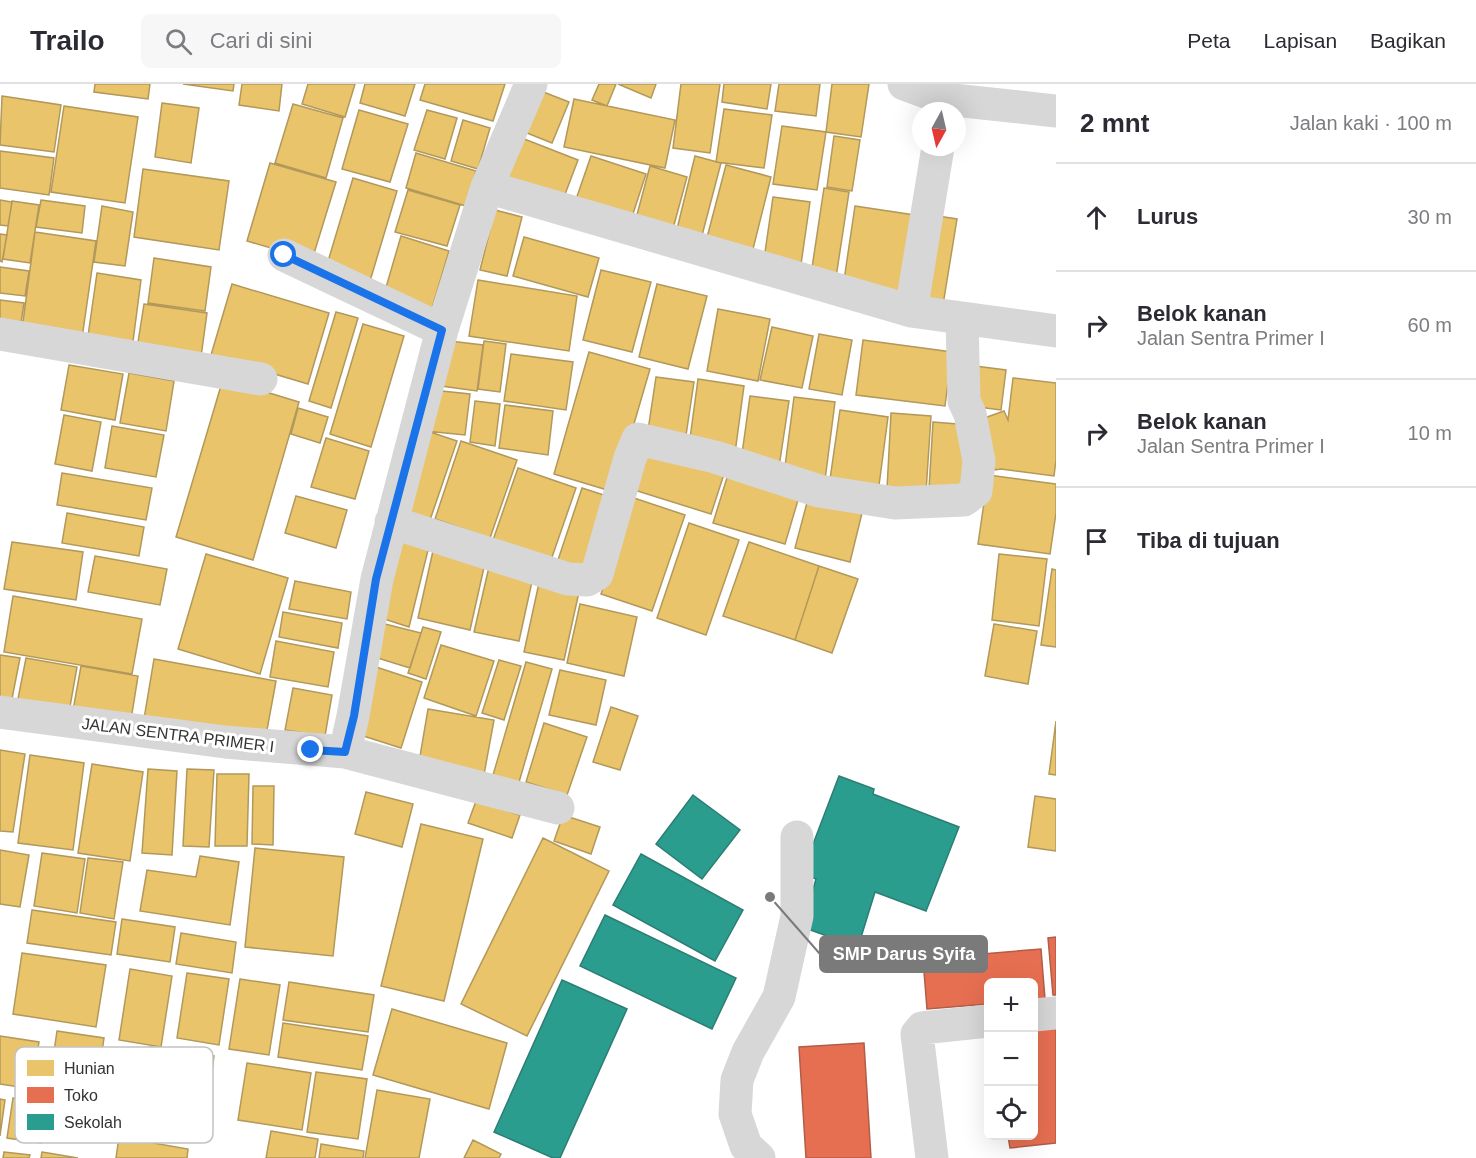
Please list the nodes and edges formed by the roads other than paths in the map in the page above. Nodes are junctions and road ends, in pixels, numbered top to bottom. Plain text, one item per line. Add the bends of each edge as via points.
1 (531, 84) edge
2 (904, 84) edge
3 (946, 98) edge
4 (1056, 111) edge
5 (937, 156) edge
6 (487, 187) junction
7 (284, 255) dead end
8 (911, 311) junction
9 (962, 319) junction
10 (442, 330) junction
11 (1056, 331) edge
12 (0, 334) edge
13 (261, 379) dead end
14 (391, 522) junction
15 (0, 712) edge
16 (345, 752) junction
17 (558, 808) dead end
18 (797, 837) dead end
19 (1056, 1013) edge
20 (1038, 1015) edge
21 (984, 1020) edge
22 (759, 1158) edge
23 (932, 1158) edge

1 - 6 street
2 - 3 street
3 - 4 street
5 - 8 street
6 - 8 street
6 - 10 street
7 - 10 street
8 - 9 street
9 - 11 street
9 - 14 street via 964,400 979,461 976,490 964,500 895,504 819,491 715,457 638,439 597,574 587,580 568,579
10 - 14 street
12 - 13 street
14 - 16 street via 376,579
15 - 16 street, JALAN SENTRA PRIMER I via 225,742
16 - 17 street, JALAN SENTRA PRIMER I
18 - 22 street via 797,916 779,996 736,1080 735,1114 746,1146
19 - 20 street
21 - 23 street via 922,1028 917,1034

